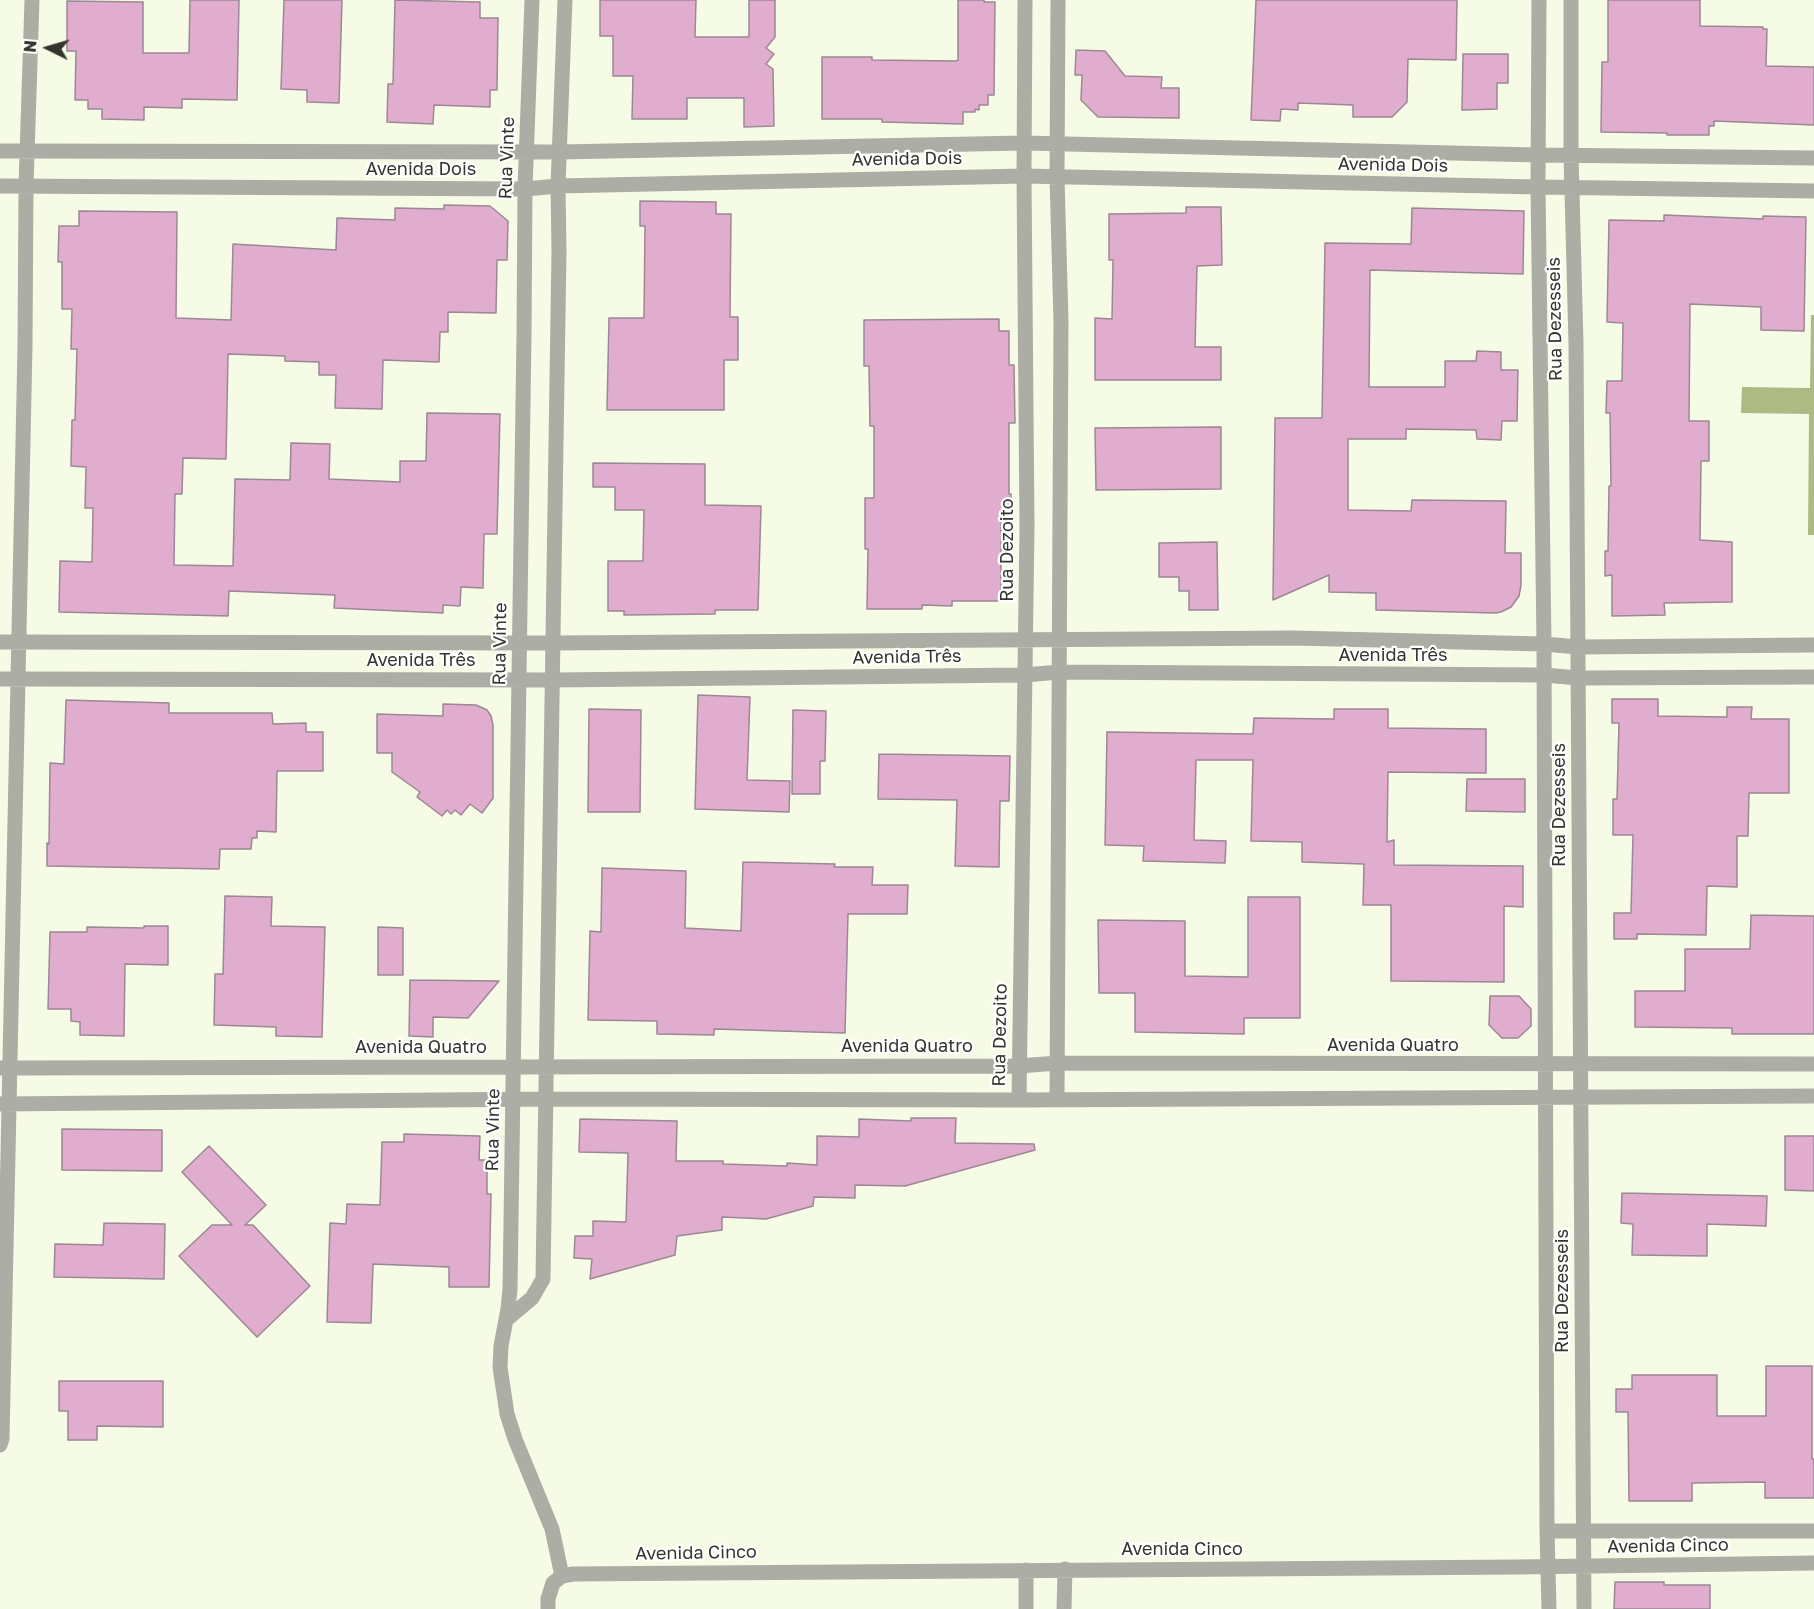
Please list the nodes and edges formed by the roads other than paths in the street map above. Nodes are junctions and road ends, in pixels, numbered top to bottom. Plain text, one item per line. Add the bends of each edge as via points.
1 (32, 0) edge
2 (532, 0) edge
3 (565, 0) edge
4 (1025, 0) edge
5 (1058, 0) edge
6 (1539, 0) edge
7 (1571, 0) edge
8 (1024, 143) junction
9 (1057, 144) junction
10 (0, 151) edge
11 (27, 151) junction
12 (526, 151) junction
13 (559, 152) junction
14 (1538, 155) junction
15 (1571, 155) junction
16 (1814, 158) edge
17 (1024, 176) junction
18 (1057, 178) junction
19 (0, 186) edge
20 (26, 186) junction
21 (558, 186) junction
22 (1538, 187) junction
23 (1572, 187) junction
24 (525, 189) junction
25 (1814, 191) edge
26 (1059, 640) junction
27 (19, 641) junction
28 (1026, 641) junction
29 (0, 642) edge
30 (520, 642) junction
31 (554, 643) junction
32 (1544, 644) junction
33 (1814, 645) edge
34 (1578, 647) junction
35 (1059, 672) junction
36 (1025, 675) junction
37 (1544, 675) junction
38 (1814, 677) edge
39 (18, 678) junction
40 (1578, 678) junction
41 (0, 679) edge
42 (519, 680) junction
43 (553, 680) junction
44 (1058, 1063) junction
45 (1580, 1064) junction
46 (1814, 1064) edge
47 (1545, 1065) junction
48 (513, 1066) junction
49 (547, 1066) junction
50 (1019, 1066) junction
51 (5, 1068) edge
52 (1545, 1096) junction
53 (1580, 1096) junction
54 (1814, 1096) edge
55 (513, 1099) junction
56 (546, 1099) junction
57 (1058, 1099) junction
58 (1019, 1100) junction
59 (5, 1104) edge
60 (506, 1320) junction
61 (0, 1445) edge
62 (1547, 1531) junction
63 (1584, 1531) junction
64 (1814, 1531) edge
65 (1814, 1563) edge
66 (1584, 1566) junction
67 (1548, 1567) junction
68 (1065, 1569) junction
69 (1026, 1570) junction
70 (557, 1579) junction
71 (548, 1609) edge
72 (1026, 1609) edge
73 (1064, 1609) edge
74 (1548, 1609) edge
75 (1584, 1609) edge

1 - 11 street
2 - 12 street, Rua Vinte
3 - 13 street
4 - 8 street, Rua Dezoito
5 - 9 street
6 - 14 street, Rua Dezesseis
7 - 15 street, Rua Dezesseis
8 - 9 street, Avenida Dois
8 - 13 street, Avenida Dois
8 - 17 street, Rua Dezoito
9 - 14 street, Avenida Dois
9 - 18 street
10 - 11 street, Avenida Dois
11 - 12 street, Avenida Dois
11 - 20 street
12 - 13 street, Avenida Dois
12 - 24 street, Rua Vinte
13 - 21 street
14 - 15 street, Avenida Dois
14 - 22 street, Rua Dezesseis
15 - 16 street, Avenida Dois
15 - 23 street, Rua Dezesseis
17 - 18 street, Avenida Dois
17 - 21 street, Avenida Dois
17 - 28 street, Rua Dezoito
18 - 22 street, Avenida Dois
18 - 26 street via 1061,321
19 - 20 street, Avenida Dois
20 - 24 street, Avenida Dois
20 - 27 street
21 - 24 street, Avenida Dois
21 - 31 street
22 - 23 street, Avenida Dois
22 - 32 street, Rua Dezesseis
23 - 25 street, Avenida Dois
23 - 34 street, Rua Dezesseis
24 - 30 street, Rua Vinte
26 - 28 street, Avenida Três
26 - 32 street, Avenida Três via 1293,638
26 - 35 street
27 - 29 street, Avenida Três
27 - 30 street, Avenida Três
27 - 39 street
28 - 31 street, Avenida Três
28 - 36 street, Rua Dezoito
30 - 31 street, Avenida Três
30 - 42 street, Rua Vinte
31 - 43 street
32 - 34 street, Avenida Três
32 - 37 street, Rua Dezesseis
33 - 34 street, Avenida Três
34 - 40 street, Rua Dezesseis
35 - 36 street, Avenida Três
35 - 37 street, Avenida Três
35 - 44 street
36 - 43 street, Avenida Três
36 - 50 street, Rua Dezoito
37 - 40 street, Avenida Três
37 - 47 street, Rua Dezesseis
38 - 40 street, Avenida Três
39 - 41 street, Avenida Três
39 - 42 street, Avenida Três
39 - 51 street
40 - 45 street, Rua Dezesseis
42 - 43 street, Avenida Três
42 - 48 street, Rua Vinte
43 - 49 street
44 - 47 street, Avenida Quatro
44 - 50 street, Avenida Quatro
44 - 57 street
45 - 46 street, Avenida Quatro
45 - 47 street, Avenida Quatro
45 - 53 street, Rua Dezesseis
47 - 52 street, Rua Dezesseis
48 - 49 street, Avenida Quatro
48 - 51 street, Avenida Quatro
48 - 55 street, Rua Vinte
49 - 50 street, Avenida Quatro
49 - 56 street
50 - 58 street, Rua Dezoito
51 - 59 street
52 - 53 street
52 - 57 street
52 - 62 street, Rua Dezesseis
53 - 54 street
53 - 63 street, Rua Dezesseis
55 - 56 street
55 - 59 street
55 - 60 street, Rua Vinte via 510,1289
56 - 58 street
56 - 60 street via 543,1280 532,1298
57 - 58 street
59 - 61 street
60 - 70 street, Rua Vinte via 500,1367 507,1414 552,1529
62 - 63 street, Avenida Cinco
62 - 67 street, Rua Dezesseis
63 - 64 street, Avenida Cinco
63 - 66 street, Rua Dezesseis
65 - 66 street, Avenida Cinco
66 - 67 street, Avenida Cinco
66 - 75 street, Rua Dezesseis
67 - 68 street, Avenida Cinco
67 - 74 street, Rua Dezesseis
68 - 69 street, Avenida Cinco
68 - 73 street
69 - 70 street, Avenida Cinco via 573,1574
69 - 72 street
70 - 71 street

